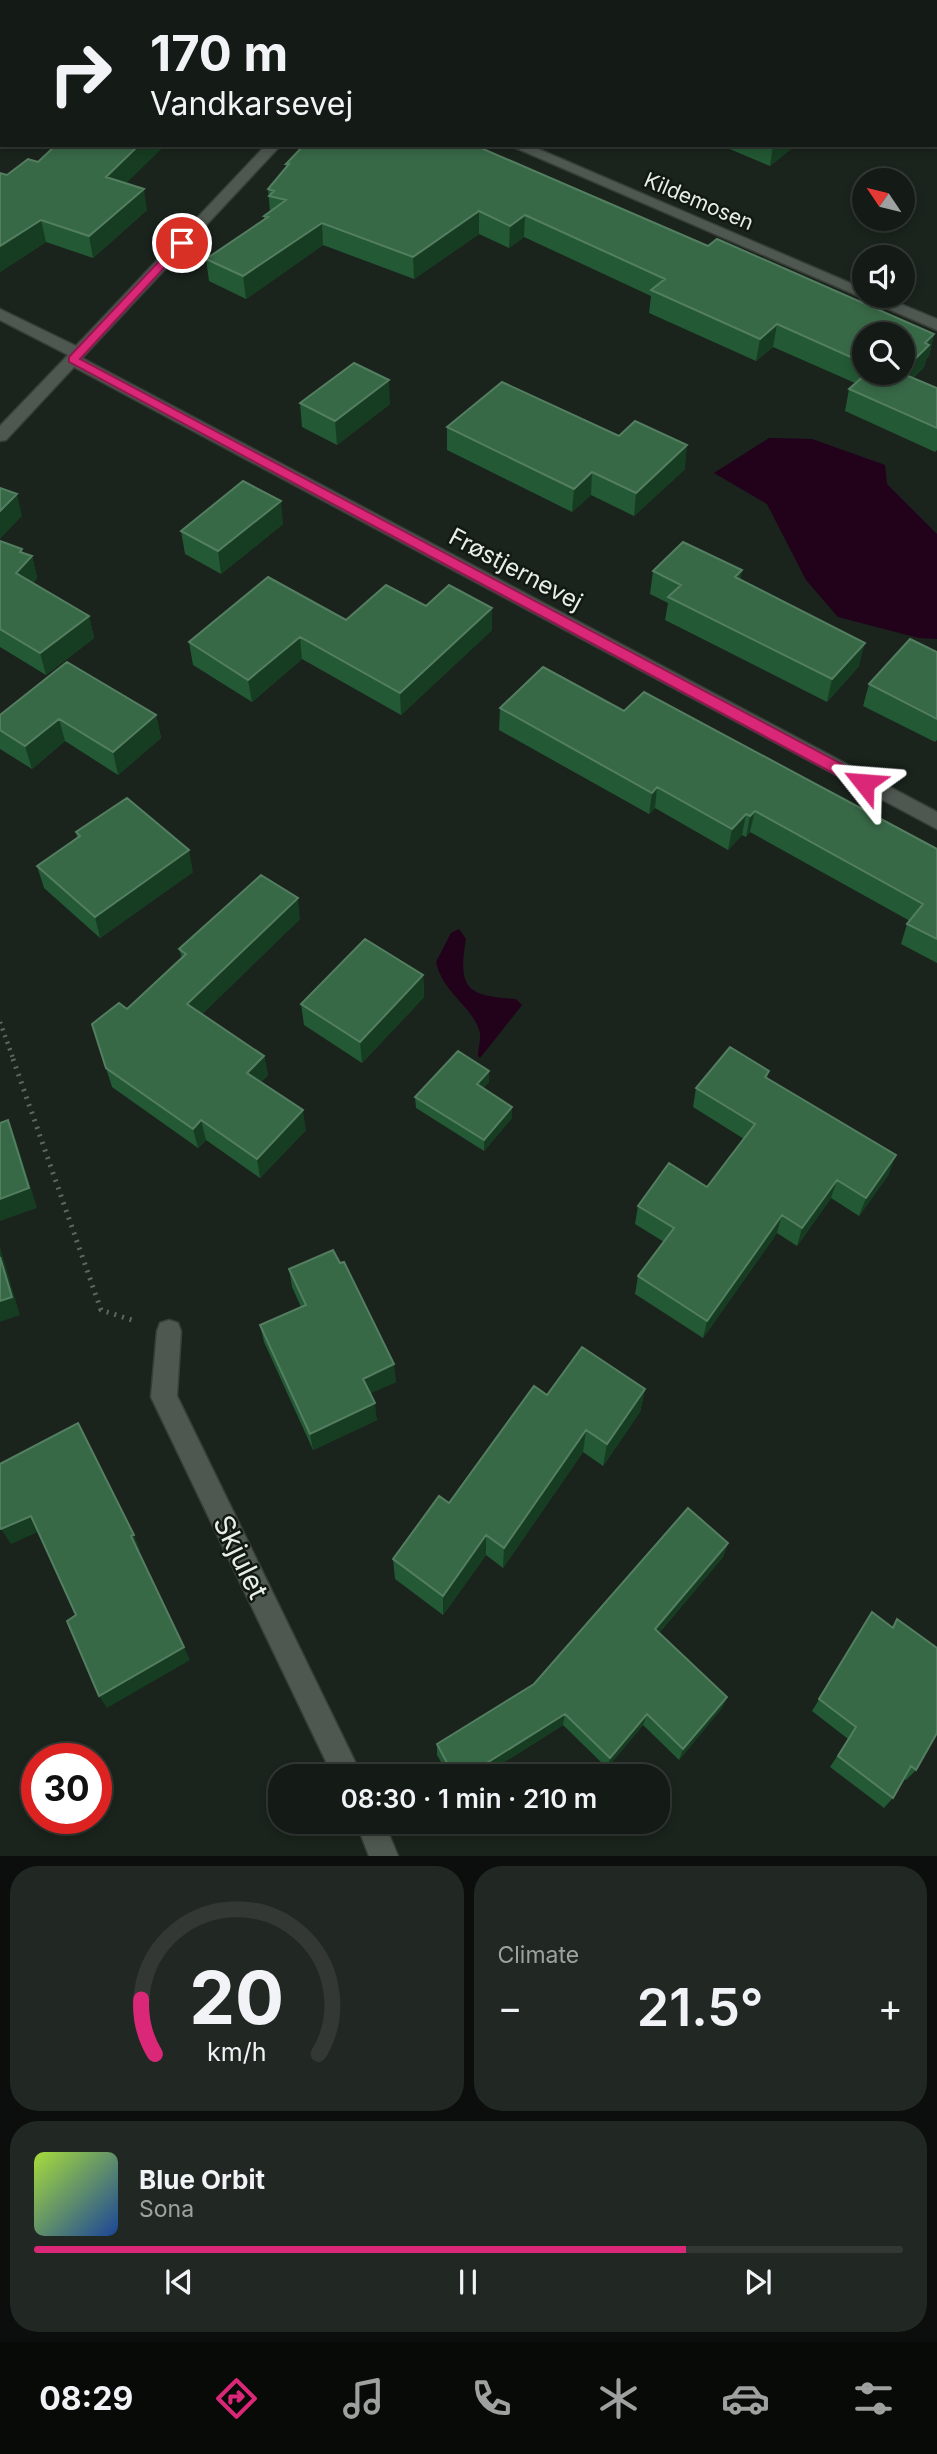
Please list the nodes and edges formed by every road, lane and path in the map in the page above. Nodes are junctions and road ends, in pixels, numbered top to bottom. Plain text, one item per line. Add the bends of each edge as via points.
1 (272, 147) edge
2 (521, 147) edge
3 (852, 289) edge
4 (897, 308) edge
5 (0, 314) edge
6 (937, 325) edge
7 (76, 357) junction
8 (0, 436) edge
9 (937, 821) edge
10 (0, 1022) edge
11 (169, 1331) joint
12 (342, 1764) edge
13 (375, 1834) edge
14 (384, 1856) edge

1 - 7 street
2 - 3 street, Kildemosen
4 - 6 street, Kildemosen
5 - 7 street, Frøstjernevej
7 - 8 street
7 - 9 street, Frøstjernevej
10 - 11 path via 101,1310
11 - 12 street, Skjulet via 164,1397
13 - 14 street

